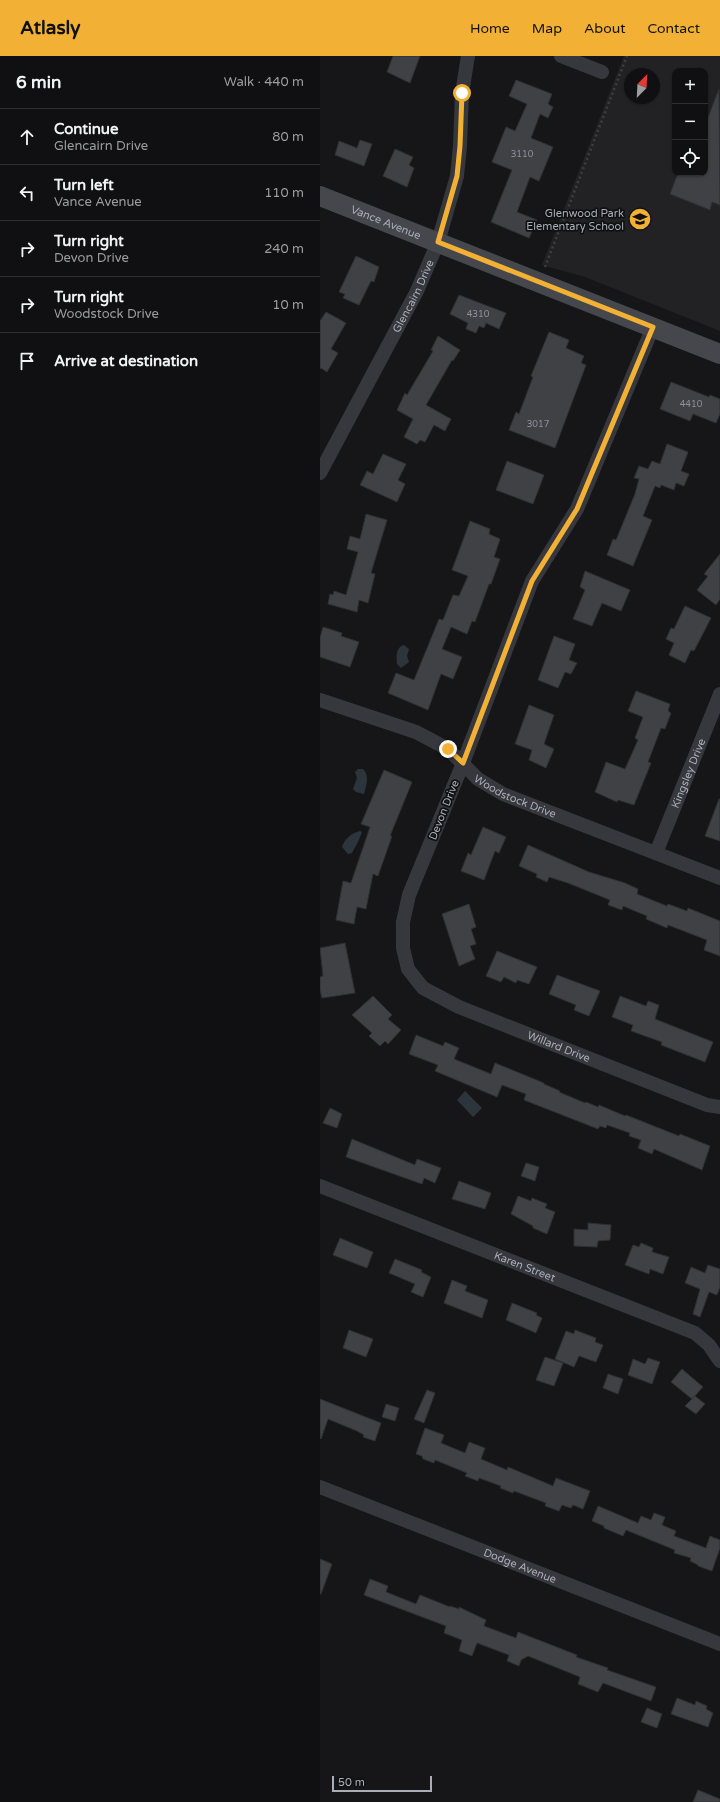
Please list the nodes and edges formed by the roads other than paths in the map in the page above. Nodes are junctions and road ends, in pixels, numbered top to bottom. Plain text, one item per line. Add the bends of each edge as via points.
1 (468, 56) edge
2 (561, 56) edge
3 (602, 72) dead end
4 (320, 196) edge
5 (438, 242) junction
6 (653, 327) junction
7 (720, 354) edge
8 (320, 473) edge
9 (720, 694) edge
10 (320, 700) edge
11 (463, 763) junction
12 (656, 853) junction
13 (720, 878) edge
14 (408, 969) joint
15 (720, 1108) edge
16 (320, 1186) edge
17 (720, 1361) edge
18 (320, 1487) edge
19 (720, 1644) edge

1 - 5 street, Glencairn Drive via 462,93 457,176
2 - 3 street
4 - 5 street, Vance Avenue
5 - 6 street, Vance Avenue
5 - 8 street, Glencairn Drive via 417,292
6 - 7 street, Vance Avenue
6 - 11 street, Devon Drive via 577,509 532,581
9 - 12 street, Kingsley Drive
10 - 11 street, Woodstock Drive via 416,732 448,749
11 - 12 street, Woodstock Drive via 478,779 503,794
11 - 14 street, Devon Drive via 410,895 403,922 403,948
12 - 13 street, Woodstock Drive
14 - 15 street, Willard Drive via 423,988 459,1007
16 - 17 street, Karen Street via 695,1333 710,1345
18 - 19 street, Dodge Avenue

